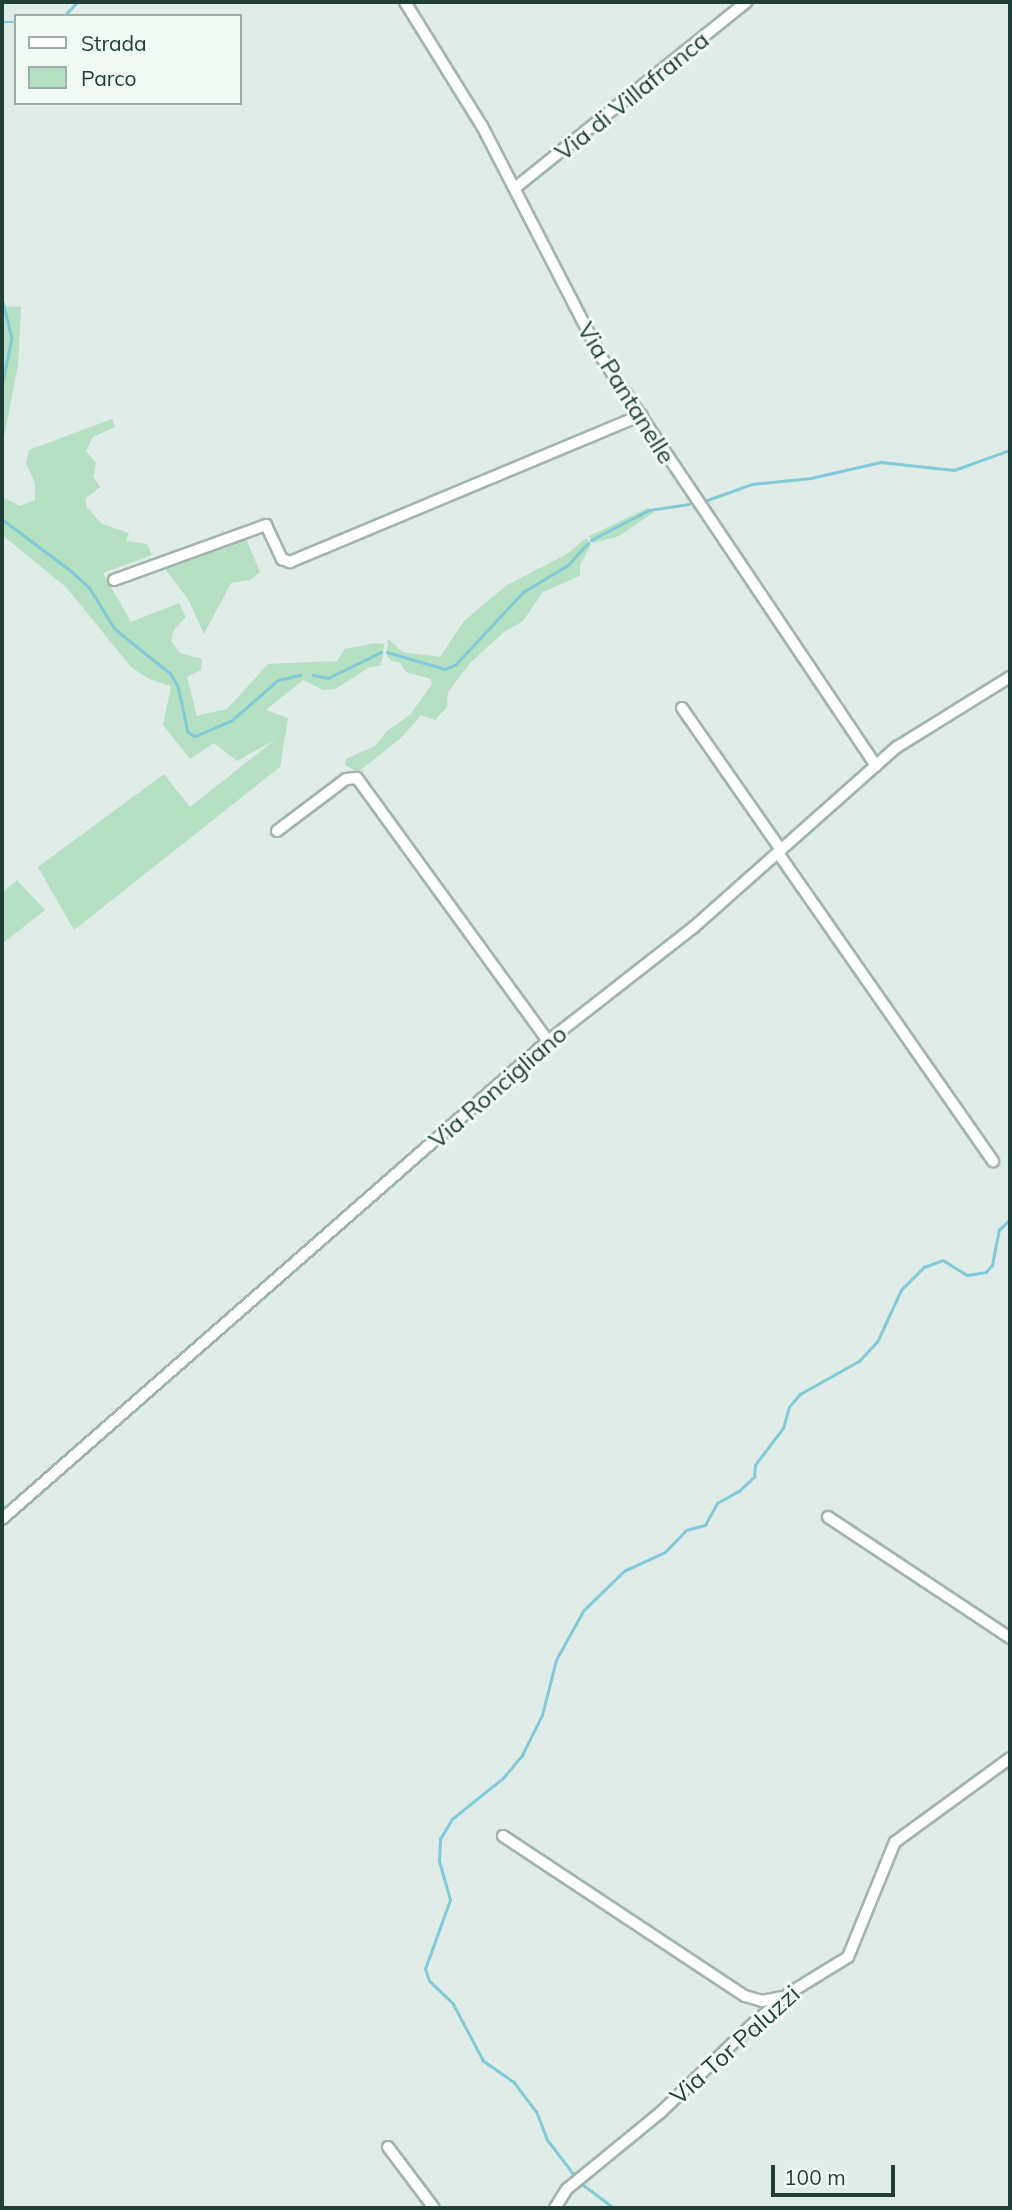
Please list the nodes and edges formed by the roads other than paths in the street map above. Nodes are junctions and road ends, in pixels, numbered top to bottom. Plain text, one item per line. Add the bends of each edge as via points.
1 (405, 2) edge
2 (746, 2) edge
3 (515, 188) junction
4 (641, 415) junction
5 (114, 580) dead end
6 (1010, 677) edge
7 (682, 708) dead end
8 (876, 766) junction
9 (277, 831) dead end
10 (780, 851) junction
11 (548, 1041) junction
12 (993, 1161) dead end
13 (828, 1517) dead end
14 (2, 1519) edge
15 (1010, 1638) edge
16 (1010, 1758) edge
17 (503, 1836) dead end
18 (786, 1996) junction
19 (388, 2147) dead end
20 (434, 2208) edge
21 (555, 2208) edge

1 - 3 street, Via Pantanelle via 457,82
2 - 3 street, Via di Villafranca
3 - 4 street, Via Pantanelle via 579,317
4 - 5 street via 290,562 282,559 265,525
4 - 8 street, Via Pantanelle
6 - 8 street, Via Roncigliano via 928,725
7 - 10 street
8 - 10 street, Via Roncigliano
9 - 11 street via 346,779 357,778
10 - 11 street, Via Roncigliano via 622,986
10 - 12 street
11 - 14 street, Via Roncigliano
13 - 15 street
16 - 18 street, Via Tor Paluzzi via 900,1836 884,1861 852,1953
17 - 18 street via 745,1996 765,2001
18 - 21 street, Via Tor Paluzzi via 660,2113 578,2180
19 - 20 street

